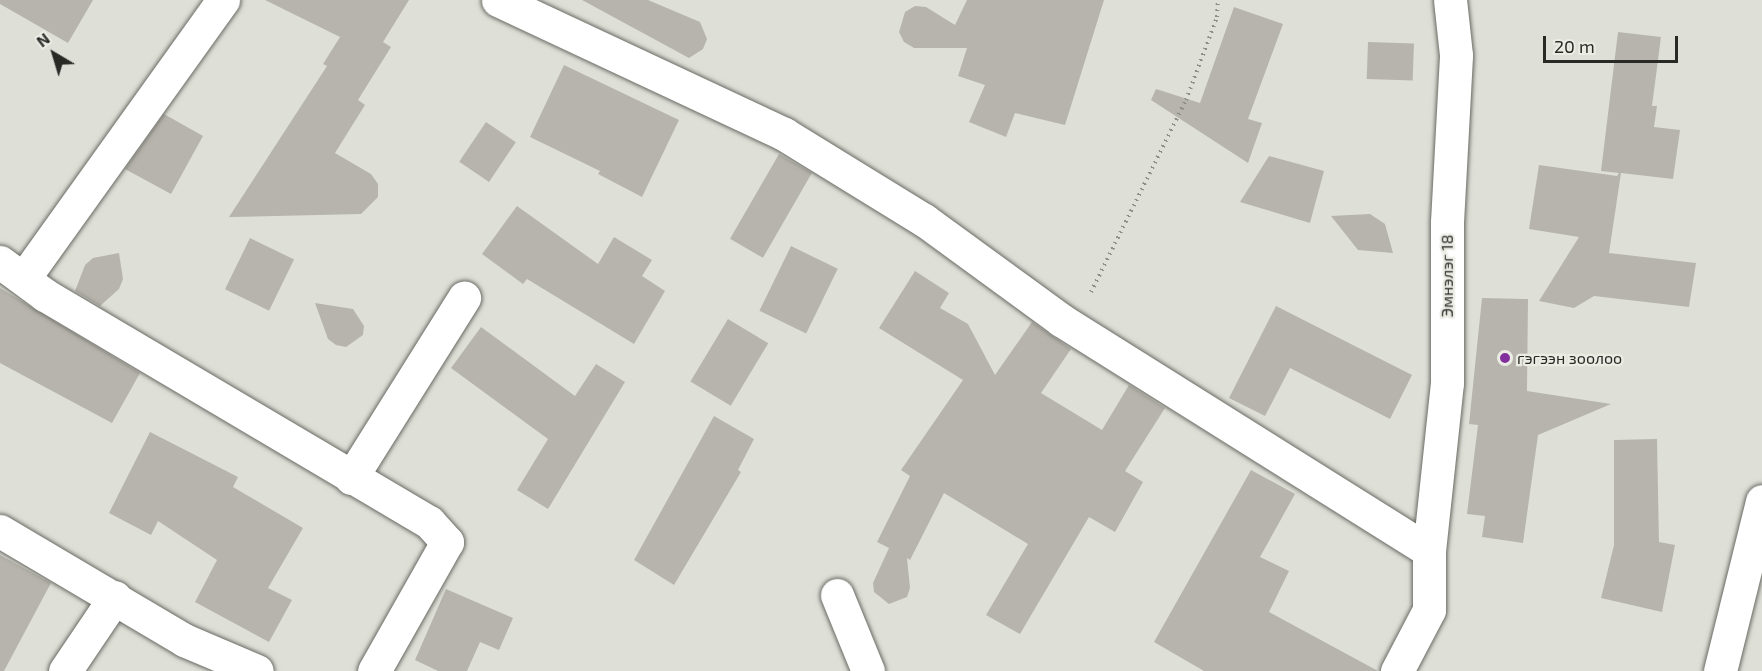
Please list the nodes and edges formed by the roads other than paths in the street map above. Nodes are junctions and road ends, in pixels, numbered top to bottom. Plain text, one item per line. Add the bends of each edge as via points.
1 (223, 0) edge
2 (498, 0) edge
3 (1450, 0) edge
4 (12, 270) edge
5 (464, 298) dead end
6 (351, 478) junction
7 (1762, 501) edge
8 (0, 531) edge
9 (1429, 551) junction
10 (837, 595) dead end
11 (115, 597) junction
12 (65, 671) edge
13 (257, 671) edge
14 (374, 671) edge
15 (868, 671) edge
16 (1397, 671) edge
17 (1720, 671) edge

1 - 4 street
2 - 9 street via 784,134 924,220 1073,328
3 - 9 street, Эмнэлэг 18 via 1456,55 1447,222 1447,383
4 - 6 street via 45,295
5 - 6 street
6 - 14 street via 429,522 447,542
7 - 17 street
8 - 11 street
9 - 16 street, Эмнэлэг 18 via 1429,610
10 - 15 street
11 - 12 street
11 - 13 street via 184,640

